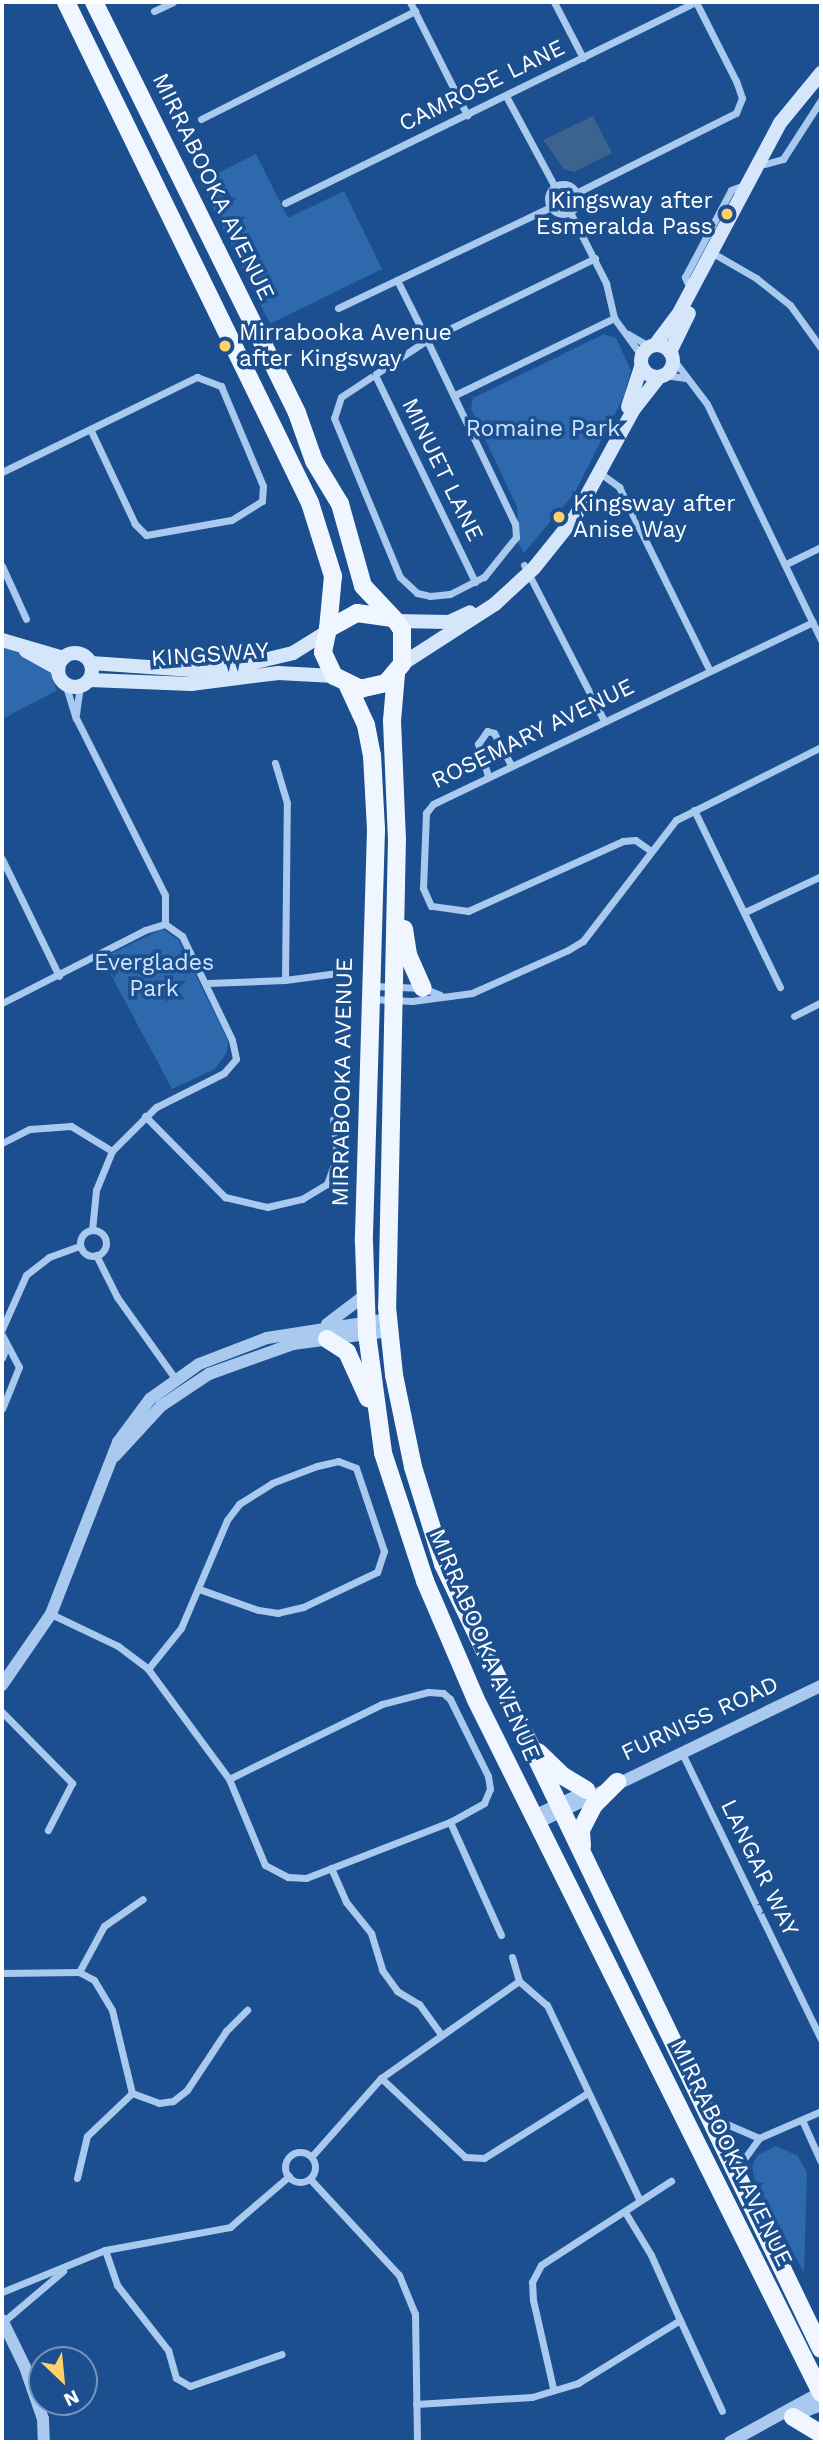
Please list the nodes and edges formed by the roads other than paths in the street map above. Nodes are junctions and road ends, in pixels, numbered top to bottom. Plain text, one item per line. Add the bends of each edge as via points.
1 (66, 2) edge
2 (94, 2) edge
3 (173, 2) edge
4 (410, 2) edge
5 (554, 2) edge
6 (696, 2) edge
7 (154, 11) dead end
8 (415, 11) junction
9 (583, 58) junction
10 (821, 73) edge
11 (821, 82) edge
12 (506, 96) junction
13 (821, 100) edge
14 (467, 115) junction
15 (201, 119) dead end
16 (765, 164) junction
17 (748, 184) junction
18 (555, 187) junction
19 (576, 193) junction
20 (285, 203) dead end
21 (551, 207) junction
22 (570, 212) junction
23 (714, 254) junction
24 (595, 258) junction
25 (397, 280) junction
26 (690, 289) junction
27 (338, 308) dead end
28 (614, 318) junction
29 (427, 340) junction
30 (821, 345) edge
31 (647, 353) junction
32 (671, 356) junction
33 (375, 375) junction
34 (662, 376) junction
35 (687, 379) junction
36 (455, 395) junction
37 (90, 429) junction
38 (2, 471) edge
39 (598, 471) junction
40 (821, 547) edge
41 (786, 564) junction
42 (2, 566) edge
43 (526, 569) junction
44 (475, 582) junction
45 (26, 619) dead end
46 (395, 619) junction
47 (813, 622) junction
48 (326, 631) junction
49 (2, 640) edge
50 (821, 640) edge
51 (61, 663) junction
52 (91, 663) junction
53 (399, 669) junction
54 (709, 669) junction
55 (341, 681) junction
56 (65, 683) junction
57 (85, 683) junction
58 (76, 718) junction
59 (603, 719) junction
60 (821, 747) edge
61 (275, 763) dead end
62 (510, 765) junction
63 (488, 776) junction
64 (694, 810) junction
65 (651, 851) junction
66 (2, 859) edge
67 (821, 876) edge
68 (396, 884) junction
69 (745, 912) junction
70 (165, 924) junction
71 (338, 973) dead end
72 (59, 976) junction
73 (285, 979) junction
74 (208, 983) junction
75 (780, 987) dead end
76 (423, 988) junction
77 (371, 993) junction
78 (394, 994) junction
79 (441, 995) junction
80 (821, 1002) edge
81 (2, 1003) edge
82 (794, 1016) dead end
83 (145, 1116) junction
84 (333, 1119) dead end
85 (2, 1143) edge
86 (112, 1151) junction
87 (92, 1230) junction
88 (80, 1246) junction
89 (96, 1255) junction
90 (365, 1295) junction
91 (388, 1325) junction
92 (367, 1327) junction
93 (2, 1332) edge
94 (325, 1333) junction
95 (6, 1348) junction
96 (2, 1358) edge
97 (179, 1384) junction
98 (2, 1409) edge
99 (379, 1424) junction
100 (198, 1589) junction
101 (51, 1614) junction
102 (148, 1669) junction
103 (2, 1685) edge
104 (821, 1686) edge
105 (2, 1712) edge
106 (530, 1745) junction
107 (681, 1751) junction
108 (229, 1779) junction
109 (617, 1782) junction
110 (591, 1790) junction
111 (561, 1808) junction
112 (534, 1821) junction
113 (450, 1822) junction
114 (48, 1830) dead end
115 (583, 1852) junction
116 (331, 1868) junction
117 (143, 1899) dead end
118 (501, 1935) dead end
119 (512, 1957) dead end
120 (79, 1972) junction
121 (2, 1973) edge
122 (519, 1981) junction
123 (247, 2010) dead end
124 (441, 2035) junction
125 (821, 2039) edge
126 (382, 2078) junction
127 (132, 2092) junction
128 (586, 2094) junction
129 (821, 2110) edge
130 (710, 2115) junction
131 (802, 2120) junction
132 (759, 2138) junction
133 (312, 2156) junction
134 (821, 2162) edge
135 (736, 2170) junction
136 (289, 2176) junction
137 (77, 2178) dead end
138 (310, 2179) junction
139 (671, 2181) dead end
140 (639, 2199) junction
141 (625, 2212) junction
142 (105, 2250) junction
143 (69, 2266) junction
144 (2, 2292) edge
145 (680, 2320) junction
146 (2, 2321) edge
147 (821, 2348) edge
148 (282, 2354) dead end
149 (553, 2388) junction
150 (821, 2393) edge
151 (416, 2404) junction
152 (821, 2404) edge
153 (722, 2411) dead end
154 (784, 2418) junction
155 (821, 2434) edge
156 (44, 2442) edge
157 (417, 2442) edge
158 (730, 2442) edge

1 - 48 main road via 310,503 333,576
2 - 46 main road, MIRRABOOKA AVENUE via 297,413 314,461 340,504 363,586
3 - 7 street
4 - 8 street
5 - 9 street
6 - 9 street, CAMROSE LANE
6 - 19 street via 736,81 742,98 736,113
8 - 14 street
8 - 15 street
9 - 12 street, CAMROSE LANE
10 - 17 main road via 787,111
11 - 16 main road via 790,118
12 - 14 street, CAMROSE LANE
12 - 18 street
13 - 16 street via 783,159
14 - 20 street, CAMROSE LANE
16 - 23 main road
17 - 23 main road
17 - 26 street via 731,190 685,277
18 - 19 street via 569,186
18 - 21 street via 549,196
19 - 22 street via 577,203
21 - 22 street via 560,214
21 - 25 street
22 - 24 street
23 - 26 main road
23 - 30 street via 790,306
23 - 32 main road
24 - 28 street
24 - 29 street
25 - 27 street
25 - 29 street
26 - 31 main road
28 - 31 street
28 - 36 street
29 - 33 street
29 - 36 street
31 - 32 main road
31 - 34 main road via 648,375
31 - 39 main road
32 - 34 main road
32 - 35 street
33 - 44 street, MINUET LANE
33 - 44 street via 341,397 334,418 395,568 409,587 430,596
34 - 35 street
34 - 39 main road via 634,409
35 - 41 street via 707,404
36 - 44 street via 515,524 516,537 508,553
37 - 37 street via 135,524 146,535 231,520 262,501 263,486 220,386 197,377
37 - 38 street
39 - 43 main road
39 - 54 street via 619,487
40 - 41 street
41 - 47 street
42 - 45 street
43 - 46 main road via 460,618 425,624
43 - 53 main road via 486,611
43 - 59 street
46 - 48 main road via 357,613
46 - 53 main road via 406,641
47 - 50 street
47 - 54 street, ROSEMARY AVENUE
48 - 52 main road, KINGSWAY via 293,653 247,664 192,670
48 - 55 main road via 323,652
49 - 51 main road via 17,644 41,662
51 - 52 main road, KINGSWAY via 79,653
51 - 56 main road
52 - 57 main road
53 - 55 main road via 374,688
53 - 68 main road, MIRRABOOKA AVENUE via 392,721
54 - 59 street, ROSEMARY AVENUE
55 - 57 main road, KINGSWAY via 278,673 191,684
55 - 77 main road, MIRRABOOKA AVENUE via 366,725 372,755 376,830
56 - 57 main road, KINGSWAY
56 - 58 street
57 - 58 street
58 - 70 street via 165,895
59 - 62 street, ROSEMARY AVENUE
60 - 64 street
61 - 73 street via 287,803
62 - 63 street, ROSEMARY AVENUE
62 - 63 street via 494,733 488,731 478,744
63 - 65 street, ROSEMARY AVENUE via 433,804 426,813 423,888 432,906 444,911 475,910 623,841 635,840
64 - 65 street via 676,820
64 - 69 street
65 - 79 street via 583,941 482,989
66 - 72 street
67 - 69 street
68 - 76 main road via 408,955
68 - 78 main road, MIRRABOOKA AVENUE
69 - 75 street
70 - 72 street
70 - 74 street via 182,936
71 - 73 street
72 - 81 street
73 - 74 street
74 - 83 street via 236,1059 224,1073
76 - 78 street
76 - 79 street
77 - 78 street
77 - 78 street
77 - 90 main road, MIRRABOOKA AVENUE
78 - 79 street
78 - 91 main road, MIRRABOOKA AVENUE
80 - 82 street
83 - 84 street via 225,1197 267,1207 302,1199 327,1184 337,1156
83 - 86 street
85 - 86 street via 30,1129 71,1126
86 - 87 street via 96,1189
87 - 88 street via 81,1237
87 - 89 street via 100,1232 106,1243
88 - 89 street via 84,1253
88 - 93 street via 49,1257 26,1275
89 - 97 street via 117,1297
90 - 92 main road, MIRRABOOKA AVENUE
90 - 94 street
91 - 92 street
91 - 106 main road, MIRRABOOKA AVENUE via 413,1467 429,1524 443,1564
92 - 94 street
92 - 99 main road, MIRRABOOKA AVENUE
93 - 95 street
94 - 97 street
94 - 99 main road via 347,1352
95 - 96 street
95 - 98 street via 19,1367
97 - 101 street via 115,1456
99 - 112 main road, MIRRABOOKA AVENUE via 383,1453 425,1581
100 - 100 street via 227,1520 253,1493 317,1466 338,1461 356,1468 384,1550 377,1572 303,1607 278,1613 258,1611
100 - 102 street via 168,1648
101 - 102 street via 118,1646
101 - 103 street
102 - 108 street
104 - 107 street, FURNISS ROAD
105 - 114 street via 72,1783
106 - 110 main road via 563,1776
106 - 111 main road, MIRRABOOKA AVENUE
107 - 109 street, FURNISS ROAD
107 - 125 street, LANGAR WAY
108 - 113 street via 382,1704 443,1693 488,1776 490,1789 484,1803
108 - 116 street via 265,1865 288,1877 306,1878
109 - 110 street, FURNISS ROAD
109 - 115 main road via 594,1805 581,1830
110 - 111 street, FURNISS ROAD
111 - 112 street, FURNISS ROAD
111 - 115 main road, MIRRABOOKA AVENUE
112 - 150 main road, MIRRABOOKA AVENUE
113 - 116 street
113 - 118 street
115 - 130 main road, MIRRABOOKA AVENUE
116 - 124 street via 346,1902 371,1933 382,1970 397,1992 419,2004
117 - 120 street via 104,1926
119 - 122 street
120 - 121 street
120 - 127 street via 106,1995
122 - 124 street
122 - 128 street via 547,2005
123 - 127 street via 226,2031 187,2090 173,2101 159,2103
124 - 126 street
126 - 128 street via 466,2157 484,2158
126 - 133 street
127 - 137 street via 87,2136
128 - 140 street
129 - 131 street
130 - 132 street via 728,2128
130 - 135 main road, MIRRABOOKA AVENUE
131 - 132 street
131 - 134 street
132 - 135 street
133 - 136 street via 290,2155 285,2166
133 - 138 street via 315,2170
135 - 147 main road, MIRRABOOKA AVENUE
136 - 138 street via 299,2182
136 - 142 street via 230,2227
138 - 151 street via 399,2275 415,2314
139 - 140 street
140 - 141 street
141 - 145 street via 651,2255
141 - 149 street via 541,2265 532,2282
142 - 143 street
142 - 148 street via 117,2285 169,2350 176,2378 190,2386
143 - 144 street
143 - 146 street
145 - 149 street via 578,2383
145 - 153 street
146 - 156 street via 30,2380 43,2419
149 - 151 street via 532,2397
150 - 154 street
151 - 157 street
152 - 154 street
154 - 155 main road
154 - 158 street

